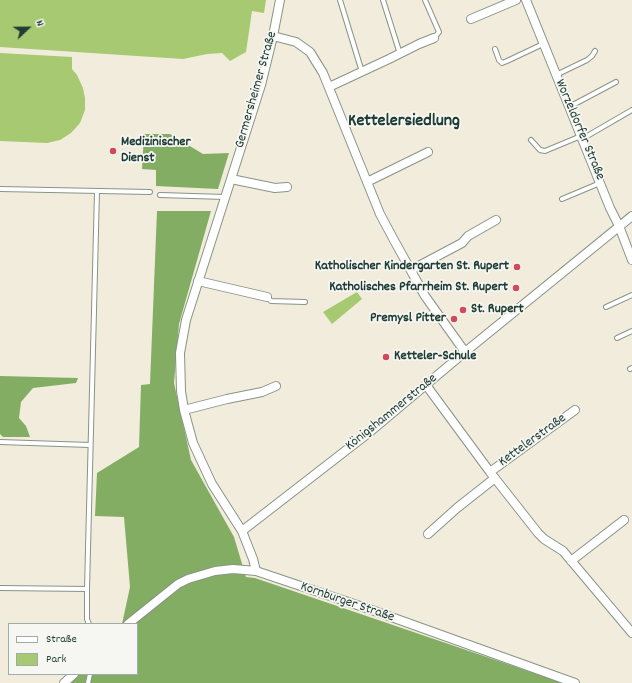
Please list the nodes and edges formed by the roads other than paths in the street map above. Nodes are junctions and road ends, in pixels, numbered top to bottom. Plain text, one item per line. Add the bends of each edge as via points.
1 (280, 0) edge
2 (340, 0) edge
3 (383, 0) edge
4 (425, 0) edge
5 (516, 0) edge
6 (526, 0) edge
7 (471, 19) dead end
8 (273, 36) junction
9 (434, 38) joint
10 (543, 44) junction
11 (495, 49) dead end
12 (595, 51) dead end
13 (400, 54) junction
14 (362, 72) junction
15 (556, 75) junction
16 (616, 82) dead end
17 (328, 87) junction
18 (569, 107) junction
19 (632, 110) edge
20 (582, 138) junction
21 (531, 140) dead end
22 (428, 152) dead end
23 (231, 179) junction
24 (367, 182) junction
25 (600, 183) junction
26 (287, 187) dead end
27 (0, 189) edge
28 (97, 191) junction
29 (150, 192) dead end
30 (160, 195) dead end
31 (225, 197) junction
32 (562, 198) dead end
33 (632, 216) edge
34 (496, 220) dead end
35 (619, 226) junction
36 (632, 260) edge
37 (411, 270) junction
38 (198, 281) junction
39 (632, 295) edge
40 (267, 297) joint
41 (305, 302) dead end
42 (606, 307) dead end
43 (632, 331) edge
44 (618, 338) dead end
45 (465, 352) junction
46 (426, 385) junction
47 (276, 386) dead end
48 (184, 410) junction
49 (575, 410) dead end
50 (0, 442) edge
51 (90, 445) junction
52 (493, 475) junction
53 (624, 520) dead end
54 (242, 531) junction
55 (428, 534) dead end
56 (571, 561) junction
57 (256, 571) junction
58 (0, 588) edge
59 (87, 589) junction
60 (89, 623) edge
61 (129, 623) edge
62 (632, 633) edge
63 (73, 675) edge
64 (64, 683) edge
65 (575, 683) edge

1 - 8 street, Germersheimer Straße
2 - 14 lane
3 - 13 lane
4 - 9 lane via 439,32
5 - 7 street
6 - 10 street, Worzeldorfer Straße
8 - 17 street via 296,42 310,52
8 - 23 street, Germersheimer Straße via 261,85
9 - 13 street
10 - 11 lane via 507,62 499,60
10 - 15 street, Worzeldorfer Straße
12 - 15 lane via 587,60
13 - 14 street
14 - 17 street
15 - 18 street, Worzeldorfer Straße
16 - 18 lane
17 - 24 street
18 - 20 street, Worzeldorfer Straße
19 - 20 lane
20 - 21 lane via 545,151 540,150
20 - 25 street, Worzeldorfer Straße
22 - 24 street
23 - 26 street via 275,188
23 - 31 street, Germersheimer Straße
24 - 37 street via 380,214
25 - 32 lane
25 - 35 street, Worzeldorfer Straße
27 - 28 lane
28 - 29 lane
28 - 51 lane
30 - 31 lane
31 - 38 street, Germersheimer Straße
33 - 35 street, Königshammerstraße
34 - 37 street
35 - 36 street, Worzeldorfer Straße
35 - 45 street, Königshammerstraße
37 - 45 street via 425,296
38 - 40 street
38 - 48 street, Germersheimer Straße via 186,320 180,353
39 - 42 lane
40 - 41 lane via 271,301
43 - 44 lane
45 - 46 street, Königshammerstraße
46 - 52 street, Kettelerstraße
46 - 54 street, Königshammerstraße
47 - 48 street via 262,392
48 - 54 street, Germersheimer Straße via 202,466
49 - 52 street, Kettelerstraße
50 - 51 lane
51 - 59 lane
52 - 55 street, Kettelerstraße
52 - 56 street, Kettelerstraße via 538,533 563,551
53 - 56 street
54 - 57 street, Germersheimer Straße
56 - 62 street, Kettelerstraße
57 - 61 street, Kornburger Straße via 215,571 188,579
57 - 65 street, Kornburger Straße
58 - 59 lane
59 - 60 lane
63 - 64 street

